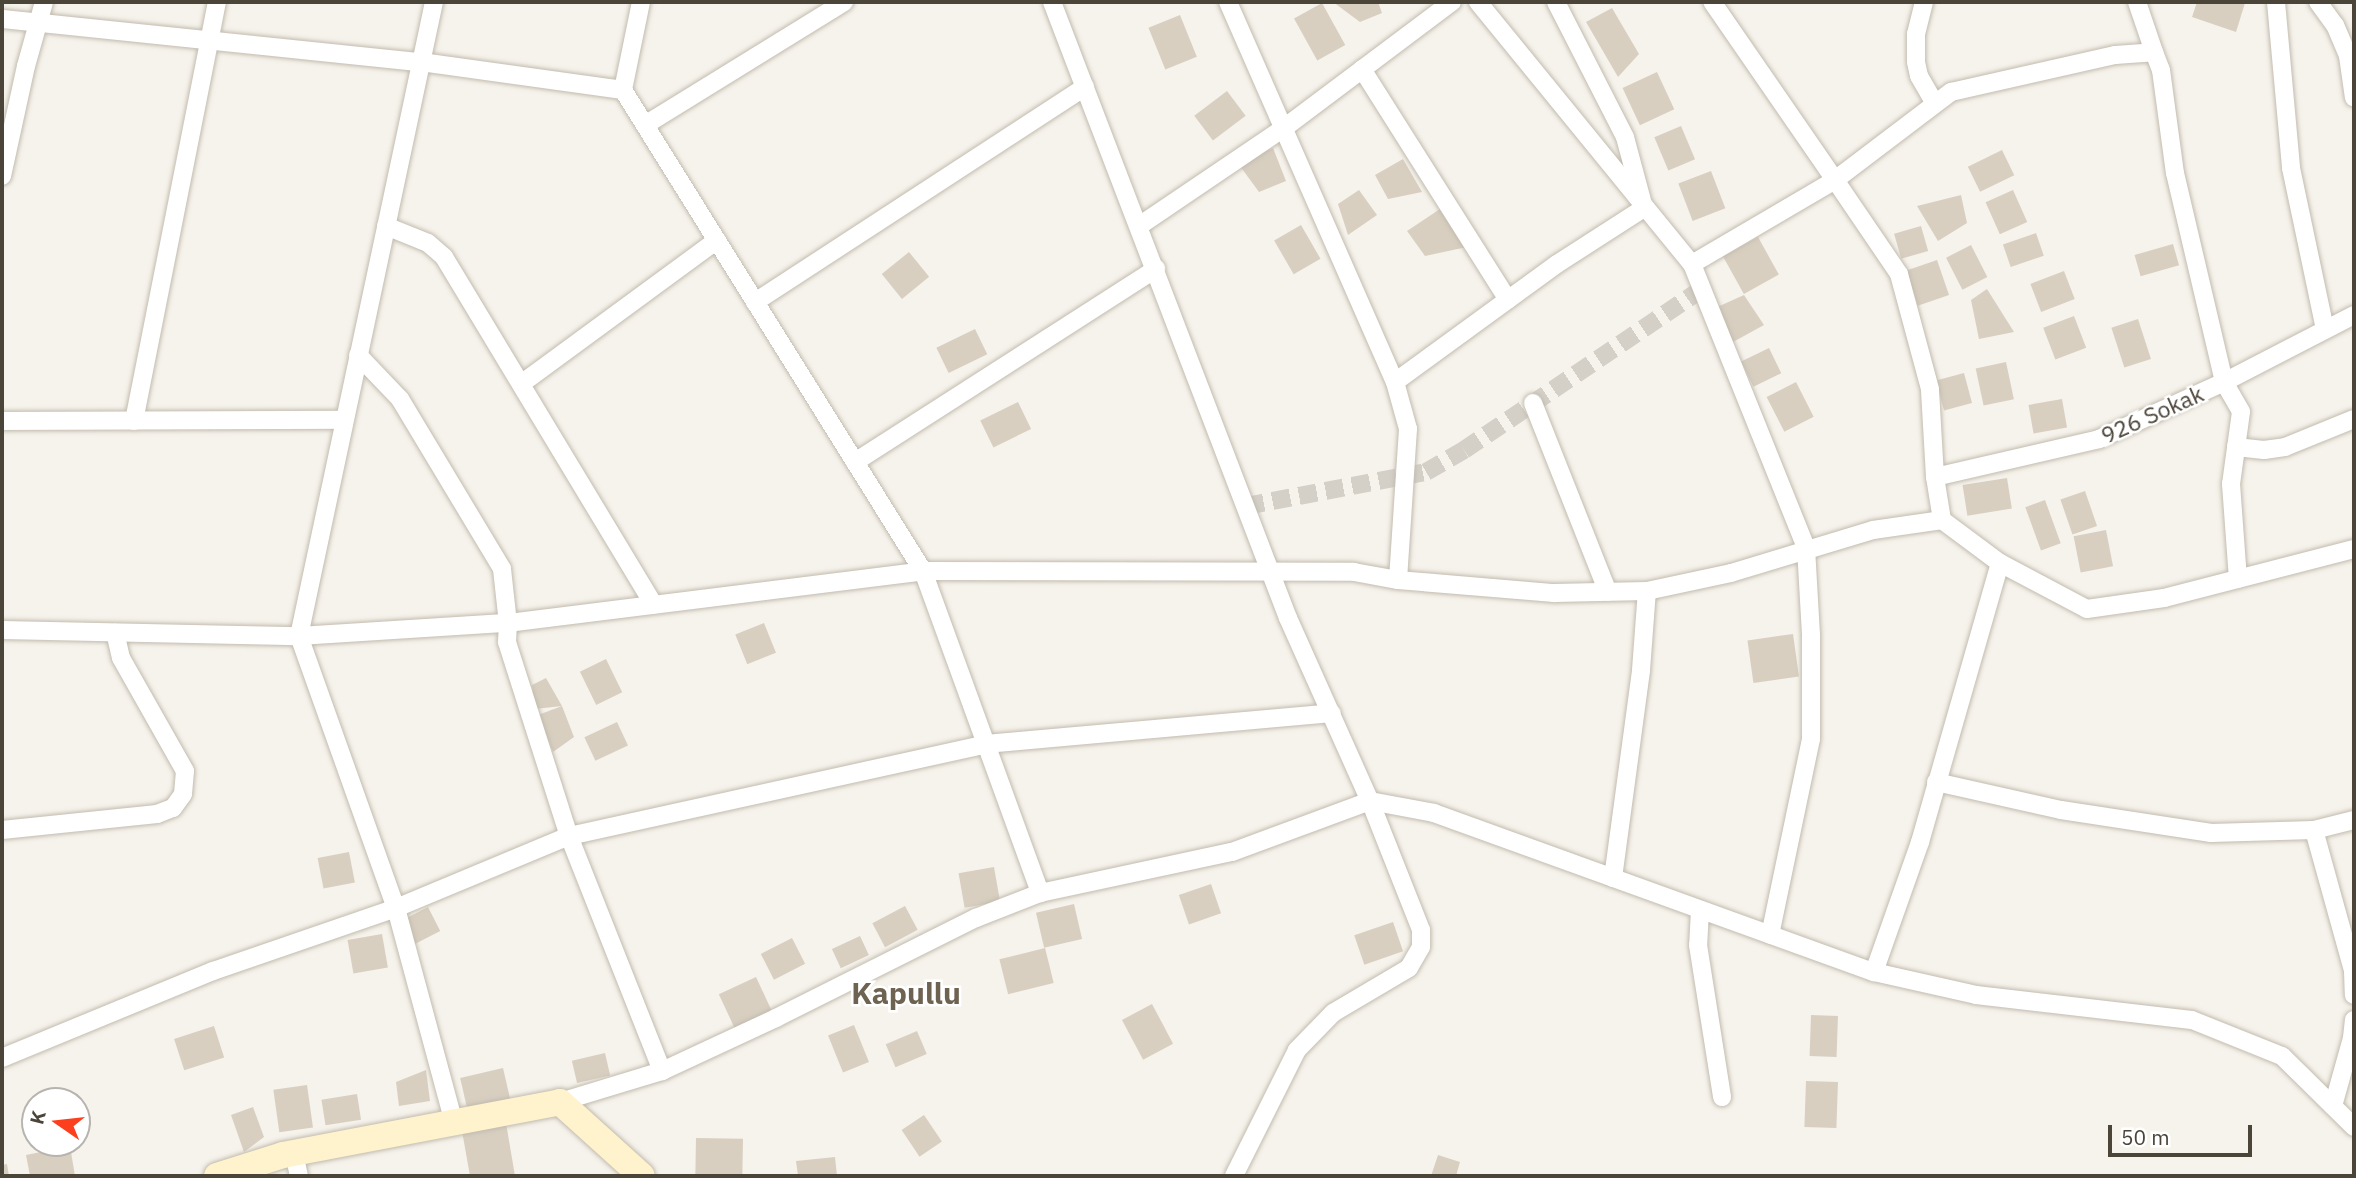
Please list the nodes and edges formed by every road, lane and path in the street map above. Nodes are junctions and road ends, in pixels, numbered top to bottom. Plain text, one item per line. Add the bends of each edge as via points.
1 (44, 2) edge
2 (217, 2) edge
3 (434, 2) edge
4 (641, 2) edge
5 (844, 2) edge
6 (1052, 2) edge
7 (1228, 2) edge
8 (1452, 2) edge
9 (1478, 2) edge
10 (1556, 2) edge
11 (1712, 2) edge
12 (1924, 2) edge
13 (2137, 2) edge
14 (2276, 2) edge
15 (2322, 3) edge
16 (821, 8) edge
17 (2, 19) edge
18 (38, 23) junction
19 (210, 40) junction
20 (2154, 52) junction
21 (421, 62) junction
22 (1362, 69) junction
23 (1085, 87) junction
24 (623, 90) junction
25 (2354, 98) edge
26 (1935, 104) junction
27 (645, 125) junction
28 (1284, 128) junction
29 (2, 176) edge
30 (1835, 180) junction
31 (1644, 208) junction
32 (386, 226) junction
33 (1139, 226) junction
34 (717, 240) junction
35 (1692, 264) junction
36 (1156, 269) junction
37 (1508, 300) junction
38 (755, 302) junction
39 (2354, 315) edge
40 (2325, 329) junction
41 (358, 355) junction
42 (1395, 382) junction
43 (2224, 382) junction
44 (521, 384) junction
45 (1533, 403) dead end
46 (2354, 419) edge
47 (345, 420) junction
48 (2, 421) edge
49 (134, 421) junction
50 (2236, 447) junction
51 (855, 462) junction
52 (1935, 477) junction
53 (1942, 520) junction
54 (1806, 548) junction
55 (2354, 549) edge
56 (2000, 563) junction
57 (923, 571) junction
58 (1270, 571) junction
59 (2238, 579) junction
60 (1398, 580) junction
61 (1647, 591) junction
62 (1608, 592) junction
63 (654, 605) junction
64 (508, 623) junction
65 (2, 630) edge
66 (115, 633) junction
67 (299, 636) junction
68 (1332, 713) junction
69 (986, 744) junction
70 (1936, 782) junction
71 (1370, 802) junction
72 (2354, 820) edge
73 (2, 830) edge
74 (2314, 830) junction
75 (569, 836) junction
76 (1613, 878) junction
77 (1040, 892) junction
78 (396, 908) junction
79 (1700, 910) junction
80 (1770, 935) junction
81 (1874, 972) junction
82 (2354, 995) edge
83 (2354, 1020) edge
84 (2, 1058) edge
85 (662, 1071) junction
86 (1722, 1097) dead end
87 (560, 1102) junction
88 (2333, 1106) junction
89 (454, 1123) junction
90 (2354, 1127) edge
91 (296, 1165) edge
92 (217, 1176) edge
93 (642, 1176) edge
94 (1234, 1176) edge

1 - 18 street
2 - 19 street
3 - 21 street
4 - 24 street
5 - 16 street
6 - 23 street
7 - 28 street
8 - 22 street
9 - 31 street
10 - 31 street via 1625,137
11 - 30 street
12 - 26 street via 1916,34 1916,62
13 - 20 street
14 - 40 street via 2291,168
15 - 25 street via 2348,56
16 - 27 street
17 - 18 street
18 - 19 street
18 - 29 street
19 - 21 street
19 - 49 street
20 - 26 street via 2115,55 1951,92
20 - 43 street via 2161,70 2175,173
21 - 24 street
21 - 32 street
22 - 28 street
22 - 37 street
23 - 33 street
23 - 38 street
24 - 27 street
26 - 30 street
27 - 34 street
28 - 33 street
28 - 42 street
30 - 35 street
30 - 52 street via 1899,274 1930,389
31 - 35 street
31 - 37 street
32 - 41 street
32 - 44 street via 428,243 444,257
33 - 36 street
34 - 38 street
34 - 44 street
35 - 54 street
36 - 51 street
36 - 58 street
37 - 42 street
38 - 51 street
39 - 40 street, 926 Sokak
40 - 43 street, 926 Sokak
41 - 47 street
41 - 64 street via 400,399 502,569
42 - 60 street via 1408,429
43 - 50 street via 2241,412
43 - 52 street, 926 Sokak via 2099,439
44 - 63 street
45 - 62 street
46 - 50 street via 2285,447
47 - 49 street
47 - 67 street
48 - 49 street
50 - 59 street via 2231,484
51 - 57 street
52 - 53 street
53 - 54 street via 1873,530
53 - 56 street
54 - 61 street via 1731,573
54 - 80 street via 1811,738
55 - 59 street
56 - 59 street via 2087,609 2164,598
56 - 70 street
57 - 58 street
57 - 63 street
57 - 69 street
58 - 60 street via 1354,572
58 - 68 street
60 - 62 street via 1554,593
61 - 62 street
61 - 76 street
63 - 64 street
64 - 67 street
64 - 75 street via 507,642
65 - 66 street
66 - 67 street
66 - 73 street via 121,658 185,771 183,794 173,808 157,814
67 - 78 street
68 - 69 street
68 - 71 street
69 - 75 street
69 - 77 street
70 - 74 street via 2061,810 2211,832
70 - 81 street
71 - 76 street via 1434,813
71 - 77 street via 1232,852
71 - 94 street via 1421,930 1419,955 1409,968 1340,1007 1307,1037 1287,1064
72 - 74 street
74 - 82 street via 2353,971
75 - 78 street
75 - 85 street
76 - 79 street
77 - 85 street via 976,918
78 - 84 street via 212,971
78 - 89 street
79 - 80 street
79 - 86 street via 1698,945
80 - 81 street
81 - 88 street via 1976,995 2192,1020 2281,1056
83 - 88 street
85 - 87 street
87 - 89 street
87 - 93 street
88 - 90 street
89 - 91 street
91 - 92 street

